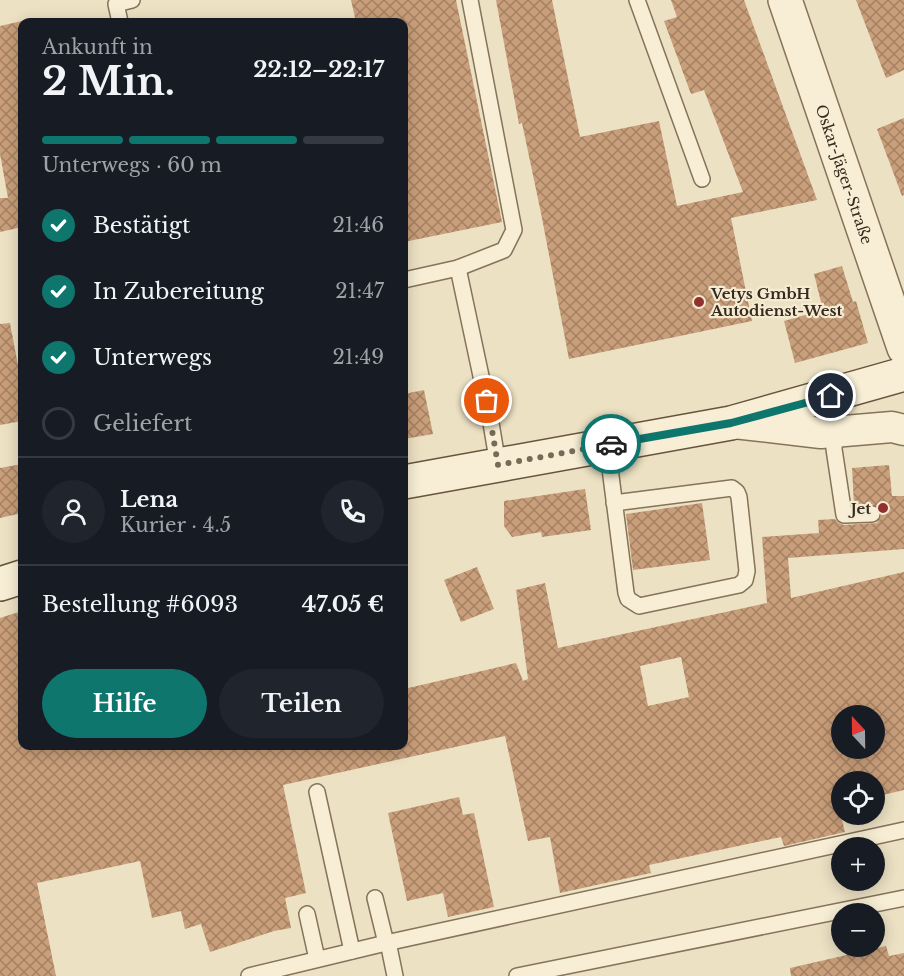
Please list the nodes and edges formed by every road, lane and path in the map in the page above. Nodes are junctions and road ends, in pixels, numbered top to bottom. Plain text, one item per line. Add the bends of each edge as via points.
1 (132, 0) edge
2 (470, 0) edge
3 (637, 0) edge
4 (785, 0) edge
5 (119, 18) edge
6 (702, 179) dead end
7 (458, 268) junction
8 (408, 279) edge
9 (904, 348) edge
10 (904, 374) edge
11 (731, 423) junction
12 (904, 430) edge
13 (835, 431) junction
14 (607, 445) junction
15 (498, 465) junction
16 (408, 481) edge
17 (614, 503) junction
18 (872, 514) dead end
19 (18, 578) edge
20 (0, 584) edge
21 (317, 792) dead end
22 (904, 830) edge
23 (375, 898) dead end
24 (904, 898) edge
25 (307, 914) dead end
26 (387, 942) junction
27 (352, 951) junction
28 (317, 959) junction
29 (249, 976) edge
30 (395, 976) edge
31 (518, 976) edge

1 - 5 lane via 116,4
2 - 7 lane via 514,230 504,250
3 - 6 lane
4 - 9 main road, Oskar-Jäger-Straße
7 - 8 lane
7 - 15 lane
10 - 11 main road
11 - 13 street via 820,433
11 - 14 main road
12 - 13 street via 892,427
13 - 18 lane via 834,450 844,515
14 - 15 main road
14 - 17 lane
15 - 16 main road
17 - 17 lane via 626,593 632,604 639,606 728,588 745,580 739,497 732,488
19 - 20 main road
21 - 27 lane
22 - 26 lane
23 - 26 lane
24 - 31 lane
25 - 28 lane
26 - 27 lane
26 - 30 lane
27 - 28 lane
28 - 29 lane

